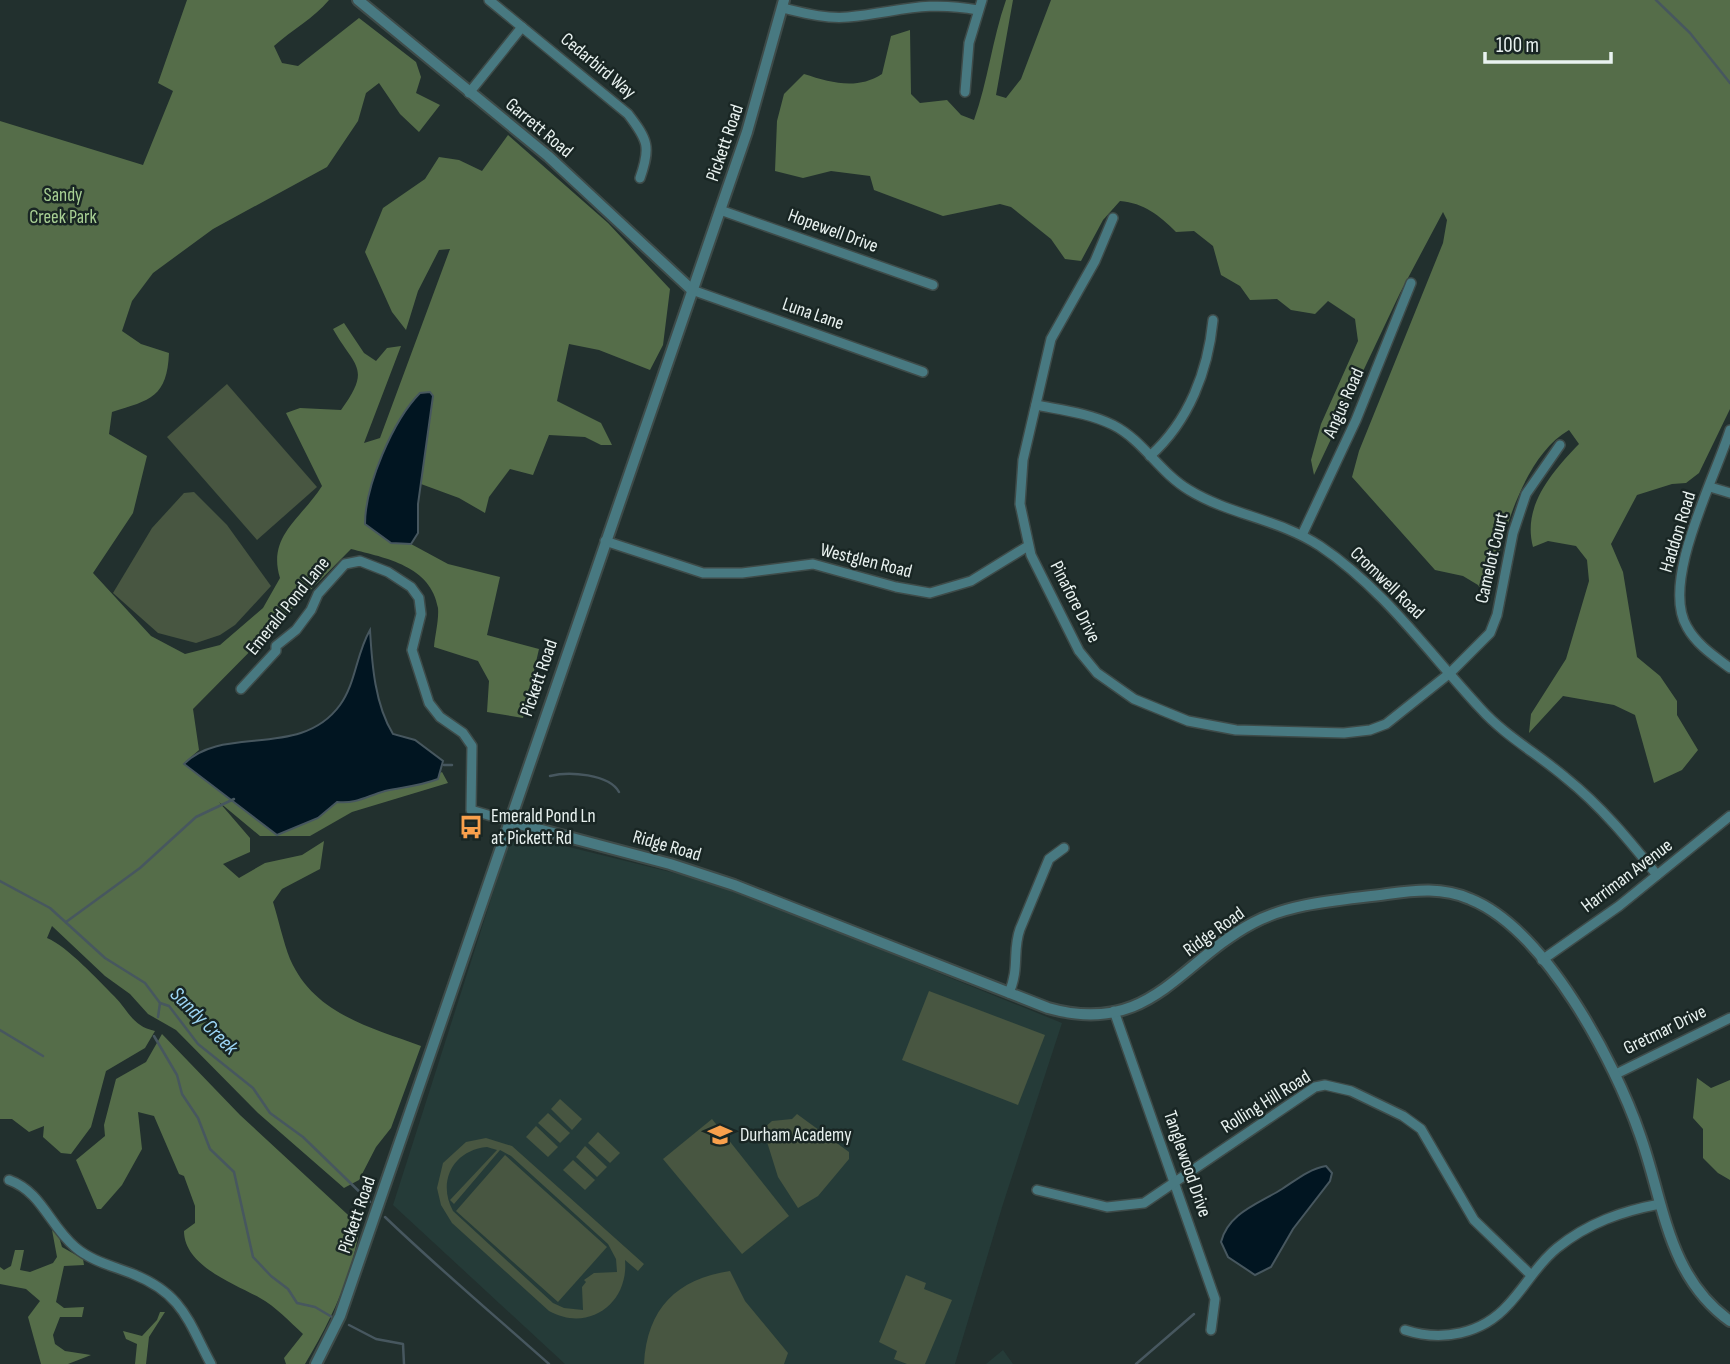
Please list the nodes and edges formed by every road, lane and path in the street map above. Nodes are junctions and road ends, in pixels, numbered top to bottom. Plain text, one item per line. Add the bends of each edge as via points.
1 (358, 0) edge
2 (489, 0) edge
3 (783, 4) edge
4 (980, 5) edge
5 (522, 27) junction
6 (965, 92) dead end
7 (469, 93) junction
8 (640, 178) dead end
9 (720, 210) junction
10 (1113, 218) dead end
11 (1411, 283) dead end
12 (933, 285) dead end
13 (692, 290) junction
14 (1213, 320) dead end
15 (923, 372) dead end
16 (1036, 405) junction
17 (1730, 430) edge
18 (1560, 445) dead end
19 (1150, 456) junction
20 (1710, 486) junction
21 (1730, 493) edge
22 (1302, 536) junction
23 (605, 541) junction
24 (1028, 546) junction
25 (1730, 668) edge
26 (1450, 673) junction
27 (241, 689) dead end
28 (1730, 816) edge
29 (508, 821) junction
30 (1064, 848) dead end
31 (1657, 875) junction
32 (1542, 960) junction
33 (1009, 993) junction
34 (1114, 1011) junction
35 (1730, 1018) edge
36 (1616, 1074) junction
37 (9, 1180) dead end
38 (1175, 1184) junction
39 (1037, 1191) dead end
40 (1660, 1204) junction
41 (1531, 1275) junction
42 (1730, 1321) edge
43 (1211, 1330) dead end
44 (1405, 1330) dead end
45 (211, 1364) edge
46 (316, 1364) edge

1 - 7 street, Garrett Road
2 - 5 street, Cedarbird Way
3 - 4 street via 831,18 918,2
3 - 9 street, Pickett Road via 760,93
4 - 6 street
5 - 7 street
5 - 8 street, Cedarbird Way via 636,124 649,153
7 - 13 street, Garrett Road via 548,156
9 - 12 street, Hopewell Drive
9 - 13 street, Pickett Road
10 - 16 street, Pinafore Drive via 1095,261 1056,327
11 - 22 street, Angus Road via 1356,420
13 - 15 street, Luna Lane
13 - 23 street, Pickett Road
14 - 19 street via 1192,401
16 - 19 street, Cromwell Road via 1113,425
16 - 24 street, Pinafore Drive via 1020,487
17 - 20 street, Haddon Road
18 - 26 street, Camelot Court via 1526,494 1494,625
19 - 22 street, Cromwell Road via 1174,481 1204,499
20 - 21 street
20 - 25 street, Haddon Road via 1686,555 1679,603 1696,641
22 - 26 street, Cromwell Road via 1359,577
23 - 24 street, Westglen Road via 703,573 813,564 930,593 971,581
23 - 29 street, Pickett Road
24 - 26 street, Pinafore Drive via 1065,626 1096,673 1134,699 1188,721 1236,730 1370,730 1405,712
26 - 31 street, Cromwell Road via 1492,720 1586,795
27 - 29 street, Emerald Pond Lane via 296,629 318,594 345,564 360,561 388,572 419,598 421,614 412,650 425,694 433,709 463,733 471,746 471,810
28 - 31 street, Harriman Avenue
29 - 33 street, Ridge Road via 712,877
29 - 46 street, Pickett Road via 340,1316
30 - 33 street via 1049,859 1020,929 1018,967
31 - 32 street, Harriman Avenue
32 - 34 street, Ridge Road via 1514,929 1478,902 1441,890 1403,891 1262,919 1224,942 1158,994
32 - 36 street, Ridge Road via 1584,1017
33 - 34 street, Ridge Road via 1072,1014
34 - 38 street, Tanglewood Drive
35 - 36 street, Gretmar Drive
36 - 40 street, Ridge Road
37 - 45 street via 30,1191 76,1248 150,1283 175,1301 196,1330
38 - 39 street, Rolling Hill Road via 1144,1203 1118,1207
38 - 41 street, Rolling Hill Road via 1315,1087 1339,1087 1421,1129 1474,1220
38 - 43 street, Tanglewood Drive via 1215,1299
40 - 41 street via 1596,1223 1558,1247
40 - 42 street, Ridge Road via 1670,1241 1687,1276
41 - 44 street via 1509,1305 1479,1327 1436,1336

